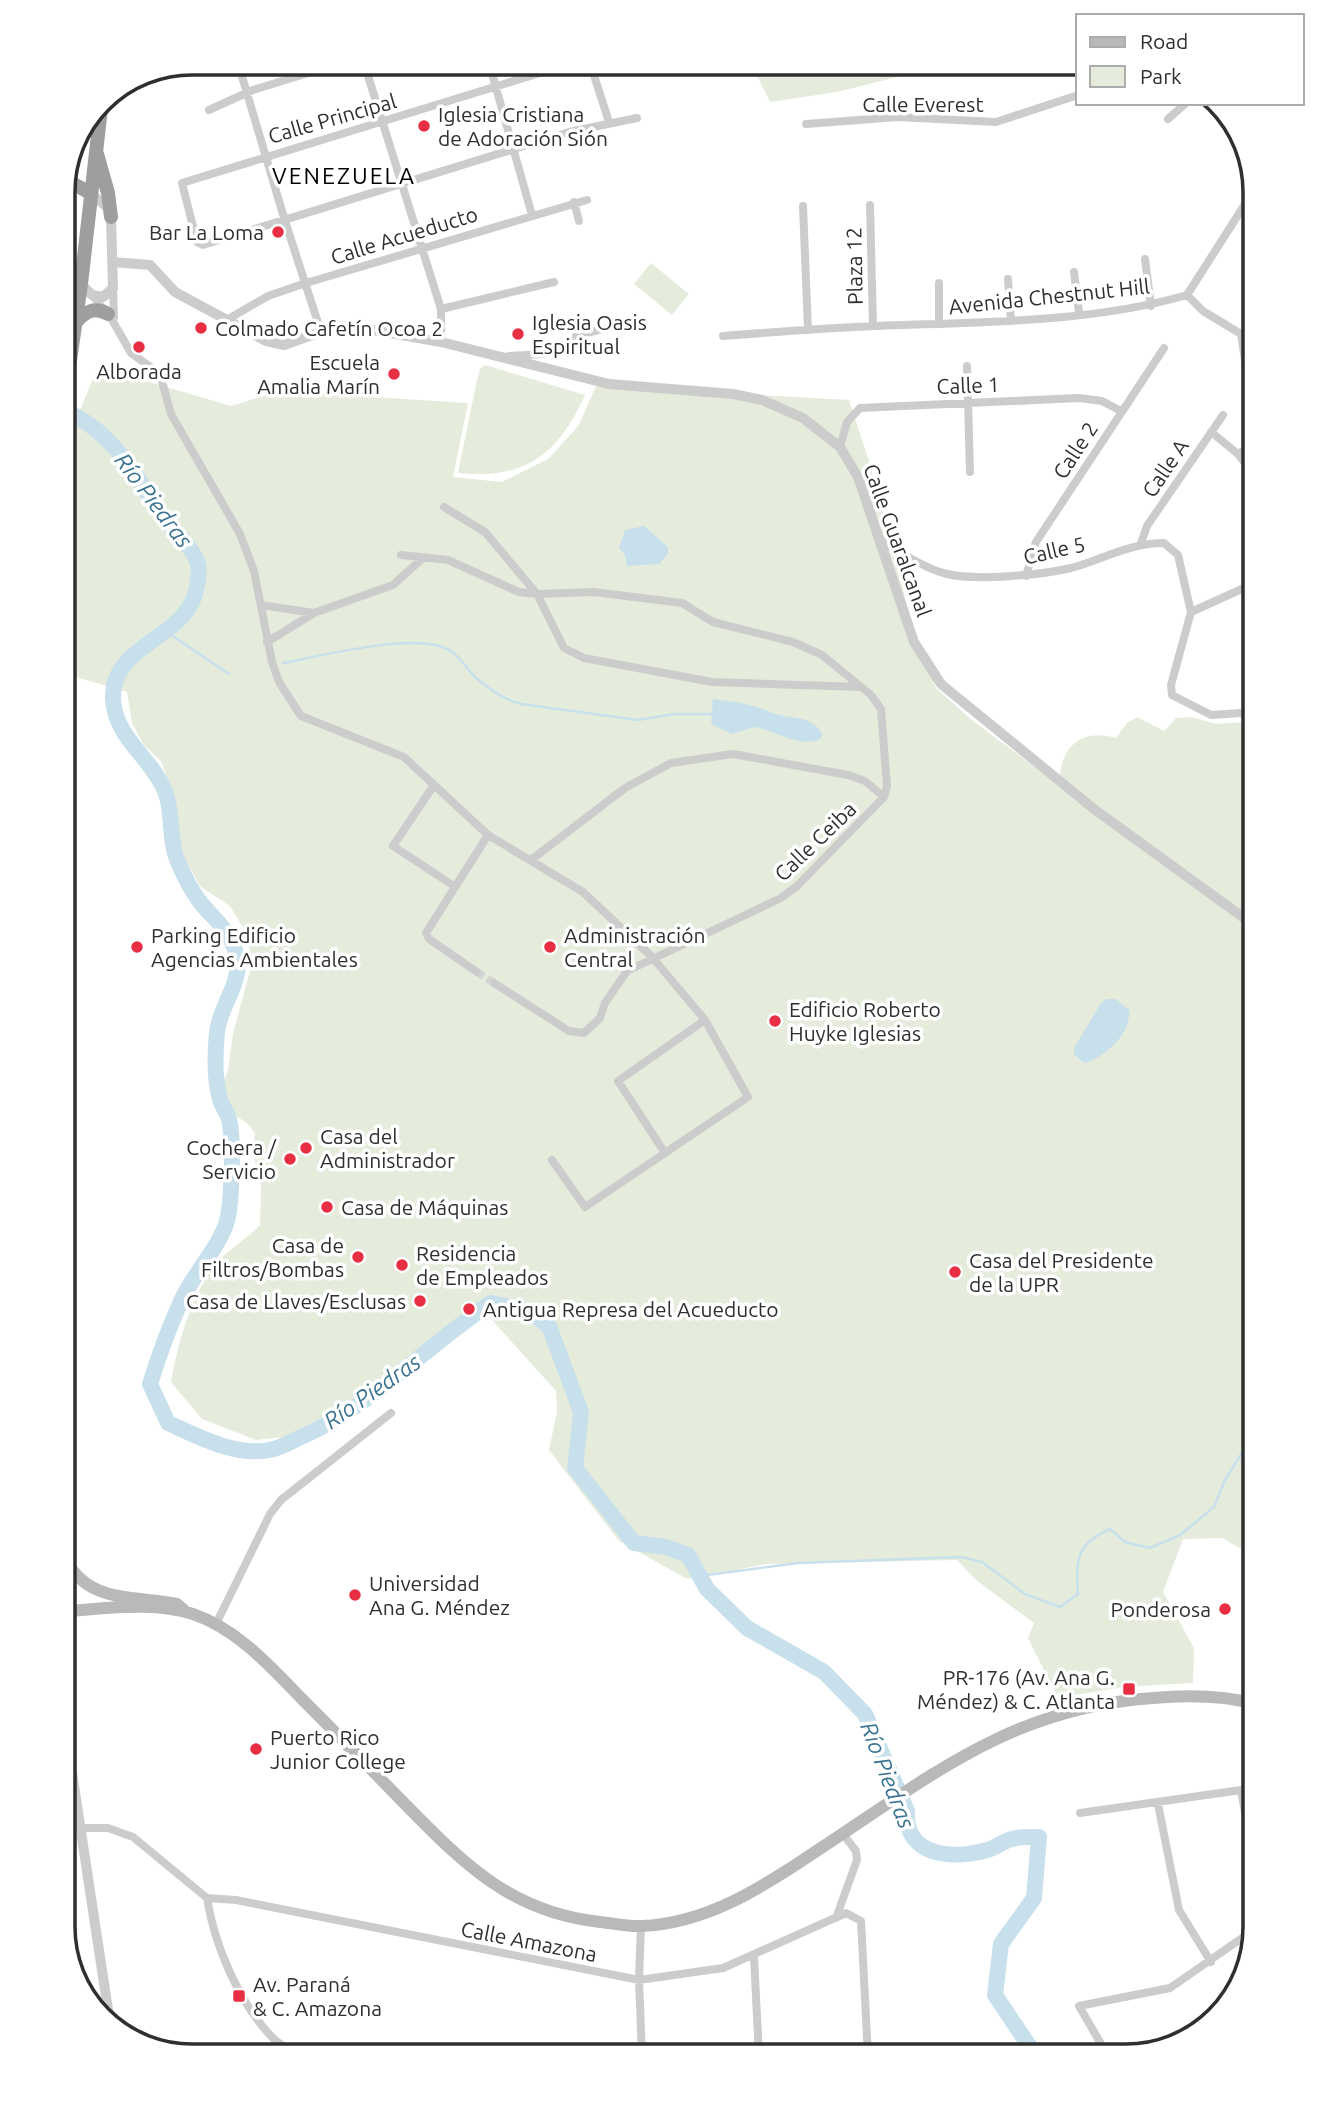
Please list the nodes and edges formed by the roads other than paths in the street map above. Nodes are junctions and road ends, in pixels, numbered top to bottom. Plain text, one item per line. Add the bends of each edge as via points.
1 (242, 75) edge
2 (303, 75) edge
3 (368, 75) edge
4 (493, 75) edge
5 (534, 75) edge
6 (594, 75) edge
7 (497, 87) junction
8 (247, 93) junction
9 (1076, 95) edge
10 (1171, 105) edge
11 (1183, 105) edge
12 (209, 110) dead end
13 (1177, 110) junction
14 (637, 118) dead end
15 (1168, 119) dead end
16 (99, 121) edge
17 (383, 122) junction
18 (609, 122) junction
19 (806, 124) dead end
20 (90, 136) edge
21 (96, 148) junction
22 (515, 150) junction
23 (266, 156) junction
24 (75, 182) edge
25 (401, 183) junction
26 (91, 187) junction
27 (587, 200) dead end
28 (574, 202) junction
29 (870, 205) dead end
30 (803, 206) dead end
31 (1243, 209) edge
32 (532, 215) junction
33 (111, 217) junction
34 (285, 221) junction
35 (579, 221) dead end
36 (422, 248) junction
37 (1145, 259) dead end
38 (113, 262) junction
39 (75, 272) edge
40 (1074, 272) dead end
41 (1008, 279) dead end
42 (306, 282) junction
43 (554, 282) dead end
44 (939, 283) dead end
45 (113, 288) junction
46 (86, 290) junction
47 (1187, 295) junction
48 (1151, 306) junction
49 (441, 309) junction
50 (1079, 313) junction
51 (230, 317) junction
52 (111, 320) junction
53 (1011, 321) junction
54 (76, 322) junction
55 (939, 324) junction
56 (873, 326) junction
57 (611, 327) dead end
58 (75, 329) edge
59 (808, 330) junction
60 (321, 332) junction
61 (1241, 334) joint
62 (723, 336) dead end
63 (441, 342) junction
64 (1243, 347) edge
65 (1164, 348) dead end
66 (499, 357) junction
67 (967, 366) dead end
68 (967, 403) junction
69 (1121, 411) junction
70 (1223, 415) dead end
71 (1211, 432) junction
72 (841, 447) junction
73 (1243, 451) edge
74 (1238, 454) junction
75 (1243, 460) edge
76 (970, 472) dead end
77 (444, 507) dead end
78 (880, 540) junction
79 (1141, 543) junction
80 (401, 555) dead end
81 (423, 558) junction
82 (1026, 576) junction
83 (1243, 588) edge
84 (537, 594) junction
85 (261, 605) junction
86 (1191, 612) junction
87 (314, 613) junction
88 (267, 642) junction
89 (861, 687) junction
90 (1243, 713) edge
91 (433, 785) junction
92 (884, 797) junction
93 (488, 835) junction
94 (531, 860) junction
95 (454, 886) junction
96 (1243, 917) edge
97 (652, 957) junction
98 (477, 972) tunnel mouth
99 (494, 983) tunnel mouth
100 (705, 1020) junction
101 (665, 1153) junction
102 (552, 1160) dead end
103 (391, 1413) dead end
104 (75, 1574) edge
105 (75, 1610) edge
106 (189, 1613) junction
107 (216, 1624) junction
108 (1243, 1702) edge
109 (75, 1786) edge
110 (1241, 1790) joint
111 (1243, 1801) edge
112 (1158, 1804) junction
113 (1080, 1813) dead end
114 (82, 1828) junction
115 (843, 1834) junction
116 (207, 1898) junction
117 (836, 1917) junction
118 (641, 1926) junction
119 (1242, 1939) edge
120 (754, 1956) junction
121 (1211, 1962) junction
122 (639, 1980) junction
123 (108, 2008) edge
124 (281, 2044) edge
125 (642, 2044) edge
126 (758, 2044) edge
127 (867, 2044) edge
128 (1101, 2044) edge

1 - 8 street
2 - 8 street
3 - 17 street
4 - 7 street
5 - 7 street, Calle Principal
6 - 18 street
7 - 17 street, Calle Principal
7 - 22 street
8 - 12 street
8 - 23 street
9 - 19 street, Calle Everest via 996,122 898,117
10 - 13 street
11 - 13 street
13 - 15 street
14 - 18 street
16 - 21 highway
17 - 23 street, Calle Principal
17 - 25 street
18 - 22 street
20 - 26 highway
21 - 26 highway
21 - 33 highway
22 - 25 street
22 - 32 street
23 - 34 street
23 - 34 street, Calle Principal via 182,183 197,242 203,245
24 - 26 highway
25 - 34 street
25 - 36 street
26 - 33 street
26 - 46 highway
27 - 28 street, Calle Acueducto
28 - 32 street, Calle Acueducto
28 - 35 street
29 - 56 street, Plaza 12
30 - 59 street
31 - 47 street
32 - 36 street, Calle Acueducto
33 - 38 street
34 - 42 street
36 - 42 street, Calle Acueducto
36 - 49 street
37 - 48 street
38 - 45 street
38 - 51 street, Calle Guaralcanal via 150,265 175,292
39 - 46 highway
40 - 50 street
41 - 53 street
42 - 51 street, Calle Acueducto
42 - 60 street
43 - 49 street
44 - 55 street
45 - 46 street via 103,297
45 - 52 street
46 - 52 street
46 - 54 highway
47 - 48 street, Avenida Chestnut Hill
47 - 61 street via 1203,311
48 - 50 street, Avenida Chestnut Hill
49 - 63 street
50 - 53 street, Avenida Chestnut Hill
51 - 60 street, Calle Guaralcanal via 267,341 284,345
52 - 54 highway via 93,310
52 - 85 street via 131,353 164,381 171,414 240,534
53 - 55 street, Avenida Chestnut Hill
54 - 58 highway
55 - 56 street, Avenida Chestnut Hill
56 - 59 street, Avenida Chestnut Hill
57 - 66 street via 576,336 576,340 542,354
59 - 62 street, Avenida Chestnut Hill
60 - 63 street, Calle Guaralcanal via 350,326
61 - 64 street
63 - 66 street, Calle Guaralcanal
65 - 69 street, Calle 2
66 - 72 street, Calle Guaralcanal via 609,384 762,400 803,418
67 - 68 street
68 - 69 street, Calle 1 via 1079,398 1102,401
68 - 72 street, Calle 1 via 860,408 847,422
68 - 76 street
69 - 82 street, Calle 2 via 1036,542
70 - 71 street, Calle A
71 - 74 street
71 - 79 street, Calle A via 1147,526
72 - 78 street, Calle Guaralcanal via 858,477
73 - 74 street
74 - 75 street
77 - 84 street via 485,532
78 - 82 street, Calle 5 via 948,575
78 - 96 street, Calle Guaralcanal via 914,642 941,684 1094,809
79 - 82 street, Calle 5 via 1072,567
79 - 86 street via 1164,543 1178,555
80 - 81 street
81 - 84 street via 448,560 519,592
81 - 87 street via 393,585
83 - 86 street
84 - 89 street via 594,592 682,603 713,622 822,654
84 - 89 street via 564,648 584,659 712,682
85 - 87 street
85 - 88 street
86 - 90 street via 1172,695 1211,715
87 - 88 street
88 - 91 street via 279,682 301,716 404,757
89 - 92 street via 881,709
91 - 93 street
91 - 95 street via 393,846
92 - 94 street via 865,781 848,775 733,754 693,759 671,763 625,788
92 - 97 street, Calle Ceiba via 781,898
93 - 94 street
93 - 95 street
94 - 97 street via 583,892
95 - 98 street via 426,933
97 - 99 street, Calle Ceiba via 622,975 600,1018 584,1033 569,1031
97 - 100 street
100 - 101 street via 748,1097
100 - 101 street via 618,1081
101 - 102 street via 585,1207
103 - 107 street via 281,1500
104 - 106 main road via 95,1590 177,1604
105 - 106 main road via 139,1607
106 - 107 main road
107 - 118 main road via 258,1654 455,1855 497,1888 565,1918
108 - 115 main road via 1187,1695 1114,1700 1056,1714 1004,1733
109 - 114 street
110 - 111 street
110 - 112 street
112 - 113 street
112 - 121 street via 1179,1910
114 - 116 street via 108,1828 133,1837
114 - 123 street
115 - 117 street via 857,1860
115 - 118 main road via 756,1892 706,1913
116 - 122 street, Calle Amazona via 236,1899
116 - 124 street via 222,1949 251,2011
117 - 120 street, Calle Amazona
117 - 127 street via 846,1913 861,1921
118 - 122 street
119 - 121 street
120 - 122 street, Calle Amazona via 723,1968
120 - 126 street
121 - 128 street via 1170,1987 1079,2006
122 - 125 street

